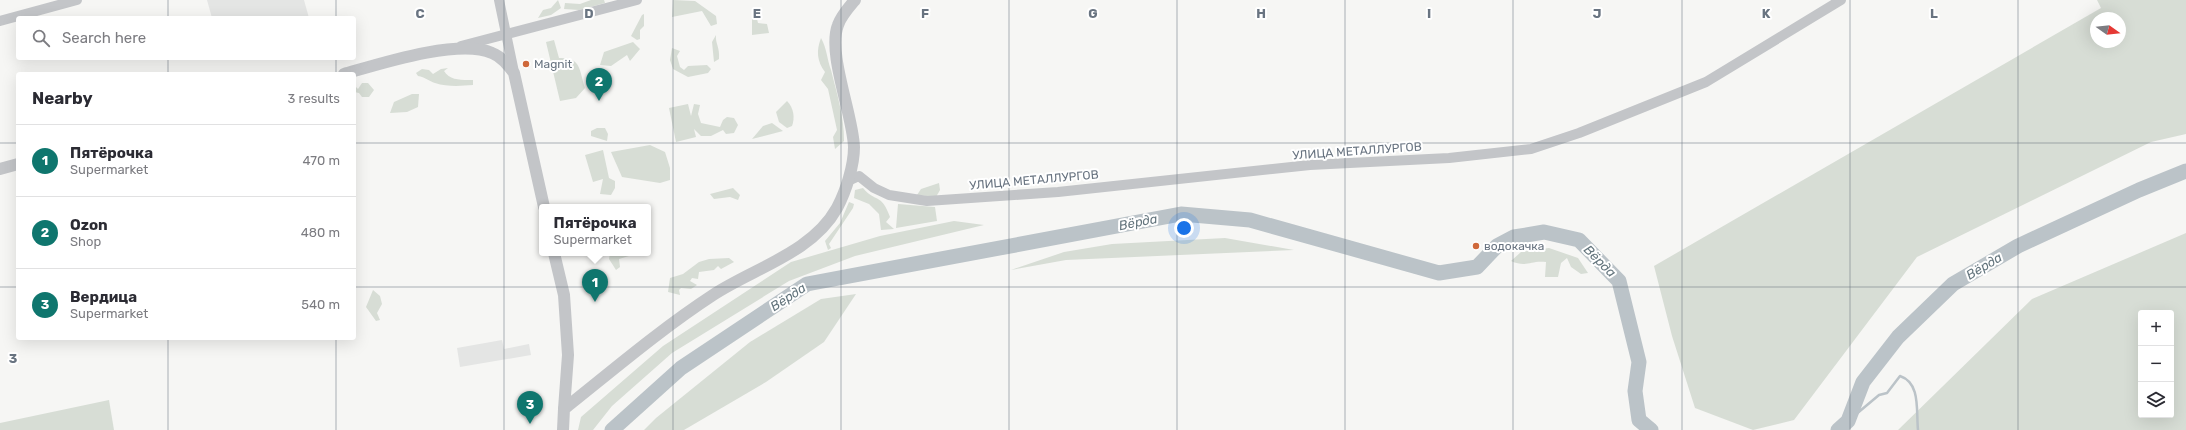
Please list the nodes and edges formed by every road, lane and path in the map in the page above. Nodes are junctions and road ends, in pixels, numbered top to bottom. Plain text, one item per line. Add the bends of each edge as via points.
1 (77, 0) edge
2 (499, 0) edge
3 (637, 0) edge
4 (855, 0) edge
5 (1841, 0) edge
6 (18, 16) edge
7 (16, 17) edge
8 (0, 21) edge
9 (506, 36) junction
10 (454, 48) junction
11 (352, 72) edge
12 (514, 74) junction
13 (16, 165) edge
14 (0, 169) edge
15 (848, 181) junction
16 (543, 204) edge
17 (555, 256) edge
18 (564, 409) junction
19 (563, 430) edge

1 - 6 street
2 - 9 street
3 - 9 street
4 - 15 street via 838,25 835,44 854,147
5 - 15 street, УЛИЦА МЕТАЛЛУРГОВ via 1706,82 1579,133 1531,149 1448,158 1310,166 1058,192 958,199 904,198 874,188 859,176
7 - 8 street
9 - 10 street
9 - 12 street
10 - 11 street
10 - 12 street via 475,48 492,52 505,61
12 - 16 street
13 - 14 street
15 - 18 street via 838,207 825,227 808,242 714,294 654,336
17 - 18 street via 564,295 568,355
18 - 19 street

